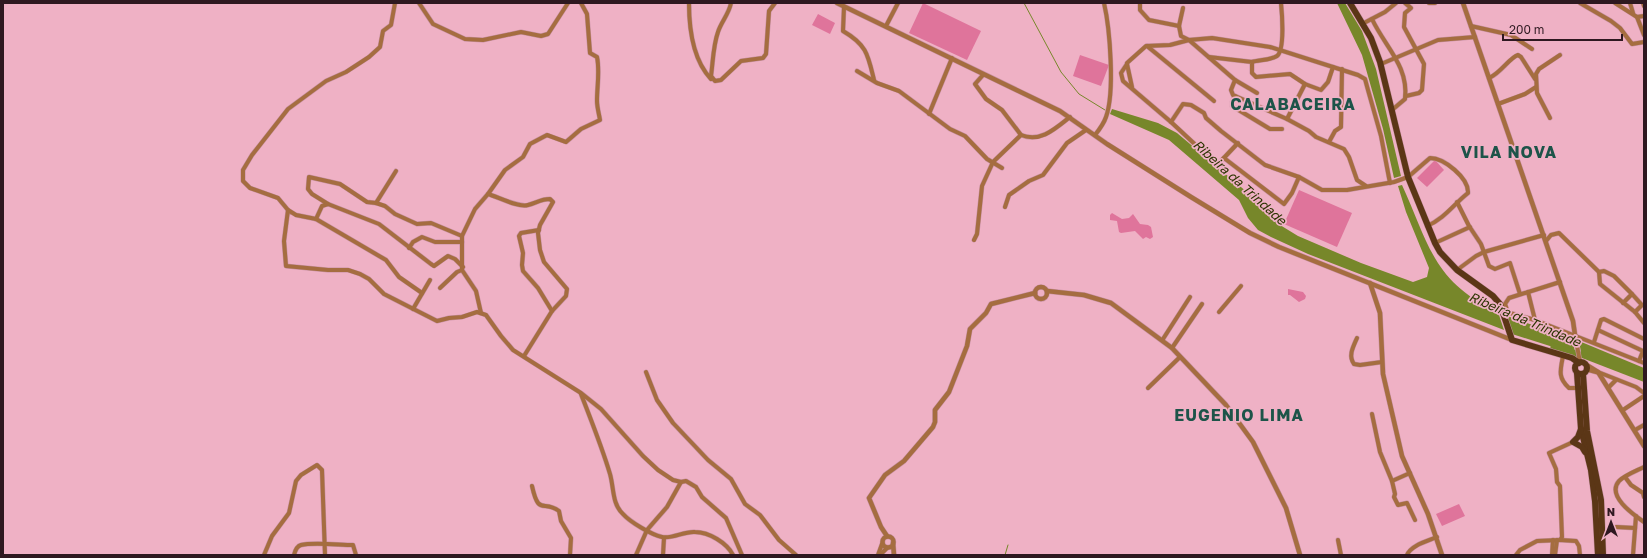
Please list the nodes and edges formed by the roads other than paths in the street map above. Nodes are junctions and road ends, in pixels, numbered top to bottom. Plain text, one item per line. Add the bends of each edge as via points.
1 (395, 3) edge
2 (419, 3) edge
3 (568, 3) edge
4 (581, 3) edge
5 (689, 3) edge
6 (731, 3) edge
7 (775, 3) edge
8 (837, 3) edge
9 (898, 3) edge
10 (1104, 3) edge
11 (1140, 3) edge
12 (1281, 3) edge
13 (1350, 3) edge
14 (1396, 3) edge
15 (1405, 3) edge
16 (1429, 3) edge
17 (1435, 3) edge
18 (1463, 3) edge
19 (1580, 3) edge
20 (1615, 3) edge
21 (1630, 3) edge
22 (1643, 3) edge
23 (1644, 6) edge
24 (844, 7) junction
25 (1183, 8) dead end
26 (1633, 13) junction
27 (1644, 16) edge
28 (1637, 17) junction
29 (1372, 19) junction
30 (1362, 24) junction
31 (1642, 24) edge
32 (886, 26) junction
33 (1179, 26) junction
34 (1471, 26) junction
35 (1644, 35) edge
36 (1475, 37) junction
37 (1189, 40) junction
38 (1644, 42) edge
39 (1146, 46) junction
40 (1532, 49) dead end
41 (1281, 50) junction
42 (1417, 50) junction
43 (1560, 55) dead end
44 (1209, 57) junction
45 (1396, 57) junction
46 (952, 58) junction
47 (1252, 62) junction
48 (1127, 64) junction
49 (1381, 64) junction
50 (1332, 67) junction
51 (1342, 69) junction
52 (857, 71) dead end
53 (983, 75) junction
54 (1489, 78) junction
55 (712, 79) junction
56 (874, 80) junction
57 (1235, 80) junction
58 (1535, 80) junction
59 (1305, 84) junction
60 (1536, 87) junction
61 (1132, 88) junction
62 (1257, 93) dead end
63 (1235, 96) junction
64 (1406, 96) junction
65 (1214, 101) dead end
66 (1498, 104) junction
67 (1392, 110) junction
68 (929, 114) junction
69 (1070, 117) junction
70 (1550, 118) dead end
71 (1287, 119) junction
72 (1171, 122) junction
73 (1282, 129) dead end
74 (1086, 130) junction
75 (1021, 135) junction
76 (1096, 136) junction
77 (1329, 142) junction
78 (1238, 143) junction
79 (1224, 158) junction
80 (993, 162) junction
81 (1002, 168) dead end
82 (396, 171) dead end
83 (1299, 177) junction
84 (1406, 178) junction
85 (1392, 183) junction
86 (1366, 186) junction
87 (488, 194) junction
88 (1457, 202) junction
89 (376, 203) junction
90 (328, 204) junction
91 (1005, 207) dead end
92 (288, 210) junction
93 (316, 219) junction
94 (1428, 226) junction
95 (1470, 227) junction
96 (539, 230) junction
97 (1544, 235) junction
98 (462, 236) junction
99 (974, 240) dead end
100 (1546, 241) junction
101 (462, 242) junction
102 (1435, 243) junction
103 (409, 248) junction
104 (1484, 252) junction
105 (463, 269) junction
106 (1457, 270) junction
107 (1600, 272) junction
108 (430, 280) dead end
109 (1560, 282) junction
110 (1370, 284) junction
111 (1241, 286) dead end
112 (440, 288) dead end
113 (1047, 291) junction
114 (1528, 292) junction
115 (422, 293) junction
116 (1035, 293) junction
117 (1520, 294) junction
118 (1632, 294) junction
119 (1190, 297) dead end
120 (1623, 303) junction
121 (1202, 304) dead end
122 (413, 310) junction
123 (552, 311) junction
124 (1219, 312) dead end
125 (1506, 312) junction
126 (1635, 312) junction
127 (481, 313) junction
128 (1534, 320) junction
129 (1644, 323) edge
130 (1598, 330) junction
131 (1575, 335) junction
132 (1357, 338) dead end
133 (1511, 338) junction
134 (1162, 339) junction
135 (1644, 340) edge
136 (1594, 342) junction
137 (1172, 348) junction
138 (1643, 350) edge
139 (524, 356) junction
140 (1180, 356) junction
141 (1563, 356) junction
142 (1639, 361) junction
143 (1382, 362) junction
144 (1644, 363) edge
145 (1581, 366) junction
146 (646, 372) dead end
147 (1598, 372) junction
148 (1616, 380) junction
149 (1148, 388) dead end
150 (1578, 388) junction
151 (1608, 388) junction
152 (1644, 392) edge
153 (581, 393) junction
154 (1644, 396) edge
155 (1623, 410) junction
156 (1372, 414) dead end
157 (1644, 425) edge
158 (1581, 430) junction
159 (1635, 430) junction
160 (1573, 442) junction
161 (1644, 446) edge
162 (1586, 453) junction
163 (1644, 467) edge
164 (1410, 473) junction
165 (1625, 477) junction
166 (1392, 480) junction
167 (681, 482) junction
168 (532, 486) dead end
169 (1644, 498) edge
170 (1636, 516) junction
171 (1415, 520) dead end
172 (1644, 522) edge
173 (1616, 527) dead end
174 (881, 528) junction
175 (1635, 528) junction
176 (647, 530) junction
177 (887, 536) junction
178 (1437, 537) junction
179 (664, 538) junction
180 (1338, 540) dead end
181 (1556, 540) junction
182 (882, 542) junction
183 (893, 543) junction
184 (324, 545) junction
185 (888, 548) junction
186 (1524, 549) junction
187 (264, 555) edge
188 (294, 555) edge
189 (325, 555) edge
190 (356, 555) edge
191 (570, 555) edge
192 (636, 555) edge
193 (663, 555) edge
194 (733, 555) edge
195 (742, 555) edge
196 (796, 555) edge
197 (879, 555) edge
198 (894, 555) edge
199 (1300, 555) edge
200 (1341, 555) edge
201 (1407, 555) edge
202 (1442, 555) edge
203 (1516, 555) edge
204 (1525, 555) edge
205 (1552, 555) edge
206 (1555, 555) edge
207 (1580, 555) edge
208 (1598, 555) edge
209 (1603, 555) edge
210 (1633, 555) edge

1 - 92 street via 391,25 383,31 380,47 369,57 326,81 288,109 243,170 243,181 250,188 278,198
2 - 3 street via 433,24 466,39 483,40 521,32 544,36 548,34
4 - 87 street via 586,14 590,53 597,57 598,62 597,102 600,120 581,129 566,142 547,135 530,144 518,162 505,170
5 - 55 street via 690,32 706,74
6 - 55 street via 717,34
7 - 55 street via 769,11 767,47 763,58 741,61 721,80
8 - 24 street
9 - 32 street
10 - 76 street via 1110,56 1109,106 1106,118
11 - 33 street via 1140,10 1149,20
12 - 41 street
13 - 30 main road
14 - 29 street
15 - 42 street via 1411,8 1405,13 1404,27
16 - 17 street
18 - 34 street
19 - 38 street via 1616,25 1632,44
20 - 26 street
21 - 26 street
22 - 23 street
24 - 32 street
24 - 56 street via 843,31 853,36 865,48
25 - 33 street
26 - 28 street
27 - 28 street
28 - 31 street
29 - 30 street
29 - 45 street
30 - 49 main road via 1371,38
31 - 35 street
32 - 46 street
33 - 37 street via 1181,36
34 - 36 street
34 - 40 street via 1510,35
36 - 42 street via 1438,40
36 - 54 street
37 - 39 street via 1170,45
37 - 41 street via 1212,38
37 - 44 street
39 - 48 street
39 - 65 street
41 - 47 street via 1276,56
41 - 50 street
42 - 45 street
42 - 64 street via 1424,64 1424,82 1419,93
43 - 58 street via 1539,69
44 - 47 street
44 - 57 street
45 - 49 street
45 - 64 street via 1401,66
46 - 53 street
46 - 68 street
47 - 59 street via 1252,73 1256,77 1290,74
48 - 61 street
48 - 61 street via 1121,77
49 - 67 main road
50 - 51 street
50 - 59 street via 1328,82 1321,90
51 - 77 street via 1341,127 1335,131
51 - 85 street via 1365,79
52 - 56 street
53 - 69 street
53 - 75 street via 975,84 986,98 1002,110
54 - 58 street via 1518,55
54 - 66 street
56 - 68 street via 899,91
57 - 62 street
57 - 63 street via 1231,90
58 - 60 street
59 - 71 street
60 - 66 street
60 - 70 street via 1539,99
61 - 72 street
63 - 71 street
63 - 73 street via 1232,106 1270,129
64 - 67 street via 1403,103
66 - 97 street
67 - 84 main road
68 - 80 street via 965,136
69 - 74 street
69 - 75 street via 1042,136 1028,138
71 - 77 street
72 - 78 street via 1180,108 1186,104 1204,113 1206,118
72 - 79 street via 1215,163
74 - 76 street
74 - 91 street via 1064,146 1043,175 1009,195
75 - 80 street
76 - 110 street via 1250,233
77 - 86 street via 1344,149 1357,180
78 - 79 street
78 - 83 street via 1265,165
79 - 83 street via 1284,204
80 - 81 street
80 - 99 street via 982,186 977,234
82 - 89 street
83 - 86 street via 1329,191
84 - 85 street
84 - 88 street via 1430,158 1444,161 1455,171 1468,190 1468,193
84 - 94 main road
85 - 86 street
87 - 96 street via 521,206 550,198 553,202 551,209
87 - 98 street via 475,210
88 - 94 street via 1448,213
88 - 95 street
89 - 90 street via 367,202 340,184 310,177 308,189
89 - 98 street via 418,224 432,223
90 - 93 street via 322,206
90 - 103 street via 379,224
92 - 93 street via 296,215
92 - 122 street via 284,241 286,266 348,270 360,274 384,294
93 - 115 street via 386,260 399,277
94 - 102 main road
95 - 102 street
95 - 104 street via 1482,244
96 - 123 street via 540,250 544,262 567,289 566,296
96 - 123 street via 521,232 519,236 523,253 522,265 523,271 538,288
97 - 100 street
97 - 104 street
98 - 101 street
100 - 107 street via 1551,235 1559,233
100 - 109 street
101 - 103 street via 435,242 422,237
101 - 105 street
102 - 106 main road
103 - 105 street via 434,266 448,256 455,259
104 - 106 street
104 - 117 street via 1489,266 1494,269 1510,263
105 - 112 street
105 - 127 street via 476,291
106 - 125 main road via 1493,296
107 - 118 street via 1604,271 1614,276
107 - 120 street via 1600,284
108 - 115 street
109 - 114 street
109 - 131 street
110 - 133 street
110 - 143 street via 1380,313
111 - 124 street
113 - 116 street via 1040,287
113 - 116 street via 1047,295 1042,299
113 - 134 street via 1084,295 1111,303
114 - 117 street
114 - 128 street
115 - 122 street
116 - 174 street via 990,304 986,313 970,329 967,346 949,392 935,410 933,427 904,461 885,475 869,498
117 - 125 street via 1509,298 1505,304
118 - 120 street
118 - 126 street via 1642,305
119 - 134 street
120 - 126 street
121 - 137 street
122 - 127 street via 437,321
123 - 139 street
125 - 128 street
125 - 133 main road
126 - 129 street
127 - 139 street via 486,315 506,343
128 - 131 street
130 - 135 street via 1601,320 1604,319
130 - 136 street
130 - 138 street
131 - 136 street
131 - 145 street
132 - 143 street via 1351,357 1354,364
133 - 141 main road
134 - 137 street
136 - 142 street
137 - 140 street
138 - 142 street
139 - 153 street
140 - 149 street
140 - 199 street via 1226,405 1253,442 1286,508
141 - 145 main road via 1577,360
141 - 150 street via 1560,376 1562,382 1569,388
142 - 144 street
143 - 164 street via 1402,456
145 - 147 street
145 - 150 main road
145 - 209 main road via 1586,421 1600,500
146 - 196 street via 657,400 668,418 731,480 745,504 760,515 779,540
147 - 148 street
147 - 151 street
148 - 151 street
148 - 152 street
150 - 158 main road
151 - 155 street
153 - 167 street via 607,414 658,470
153 - 176 street via 610,474 615,502 622,514
154 - 155 street
155 - 159 street
156 - 166 street via 1380,452
157 - 159 street
158 - 160 main road
158 - 162 main road
159 - 161 street
160 - 162 main road
160 - 181 street via 1549,453 1560,486 1562,537
162 - 208 main road via 1595,501
163 - 165 street
164 - 166 street
164 - 178 street
165 - 169 street via 1643,493
165 - 170 street via 1616,486 1616,492 1620,502
166 - 171 street via 1394,497 1398,505 1407,503
167 - 176 street via 667,507
167 - 195 street via 693,484 702,497 726,518
168 - 191 street via 536,502 543,507 559,511 561,521 571,538
170 - 172 street
170 - 175 street
173 - 175 street
174 - 177 street
174 - 182 street
175 - 210 street
176 - 179 street
176 - 192 street
177 - 182 street
177 - 183 street via 891,537
178 - 201 street via 1408,551
178 - 202 street
179 - 193 street
179 - 194 street via 695,532 724,543
180 - 200 street
181 - 186 street via 1537,541
181 - 205 street
181 - 206 street
181 - 207 street via 1571,540 1578,543
182 - 185 street
182 - 197 street
183 - 185 street
183 - 198 street
184 - 187 street via 323,478 322,470 317,465 307,470 296,481 288,513 272,536
184 - 188 street via 301,545
184 - 189 street
184 - 190 street via 353,545
185 - 197 street
185 - 198 street
186 - 203 street
186 - 204 street

